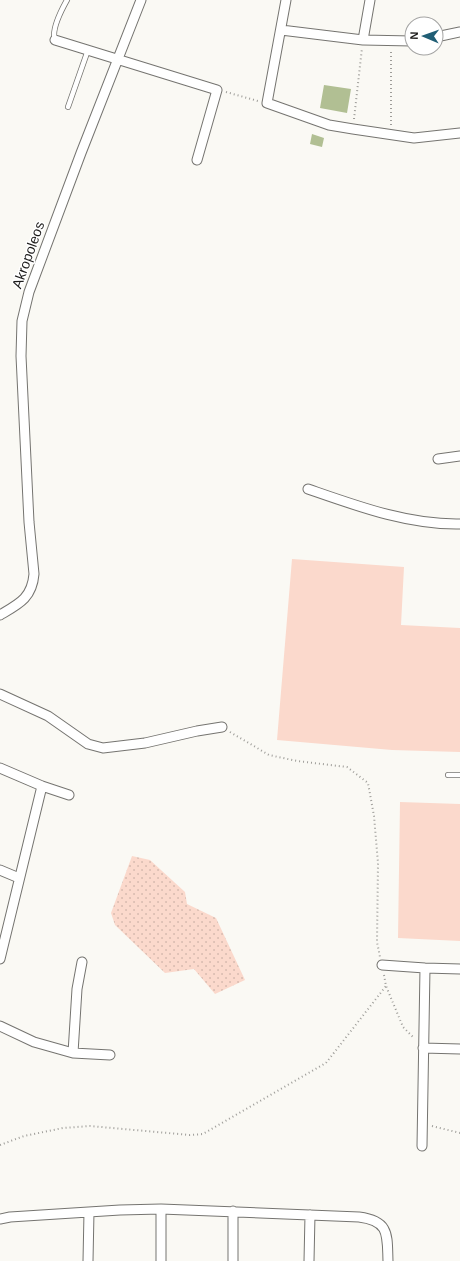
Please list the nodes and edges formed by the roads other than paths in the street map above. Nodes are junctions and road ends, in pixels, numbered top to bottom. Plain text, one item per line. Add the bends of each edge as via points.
1 (67, 0) edge
2 (141, 0) edge
3 (286, 0) edge
4 (370, 0) edge
5 (281, 30) junction
6 (460, 32) edge
7 (444, 35) edge
8 (56, 40) joint
9 (363, 40) junction
10 (404, 41) edge
11 (88, 50) junction
12 (117, 59) junction
13 (68, 107) dead end
14 (460, 133) edge
15 (197, 160) dead end
16 (460, 456) edge
17 (438, 460) dead end
18 (308, 489) dead end
19 (460, 524) edge
20 (0, 615) edge
21 (0, 694) edge
22 (222, 728) road end
23 (0, 768) edge
24 (448, 775) dead end
25 (460, 775) edge
26 (42, 786) junction
27 (69, 795) dead end
28 (0, 870) edge
29 (20, 878) junction
30 (0, 959) edge
31 (82, 962) dead end
32 (382, 965) road end
33 (425, 968) junction
34 (460, 969) edge
35 (0, 1026) edge
36 (423, 1048) junction
37 (460, 1049) edge
38 (73, 1053) junction
39 (110, 1055) dead end
40 (422, 1146) dead end
41 (161, 1209) junction
42 (233, 1211) junction
43 (89, 1212) junction
44 (310, 1215) junction
45 (0, 1219) edge
46 (88, 1261) edge
47 (161, 1261) edge
48 (233, 1261) edge
49 (309, 1261) edge
50 (388, 1261) edge

1 - 8 lane via 59,17 54,36
2 - 12 street, Akropoleos
3 - 5 street
4 - 9 street
5 - 9 street
5 - 14 street via 267,103 329,125 353,129 414,138
6 - 7 street
8 - 11 street
9 - 10 street
11 - 12 street
11 - 13 lane
12 - 15 street via 217,90
12 - 20 street, Akropoleos via 35,274 25,307 21,356 28,514 34,582 28,595
16 - 17 street
18 - 19 street via 401,518 426,523
21 - 22 street via 48,716 88,744 103,748 145,743
23 - 26 street
24 - 25 lane
26 - 27 street
26 - 29 street
28 - 29 street
29 - 30 street
31 - 38 street via 77,989
32 - 33 street
33 - 34 street
33 - 36 street
35 - 38 street via 34,1042
36 - 37 street
36 - 40 street
38 - 39 street
41 - 42 street
41 - 43 street
41 - 47 street
42 - 44 street
42 - 48 street
43 - 45 street
43 - 46 street
44 - 49 street
44 - 50 street via 359,1217 378,1222 385,1230

